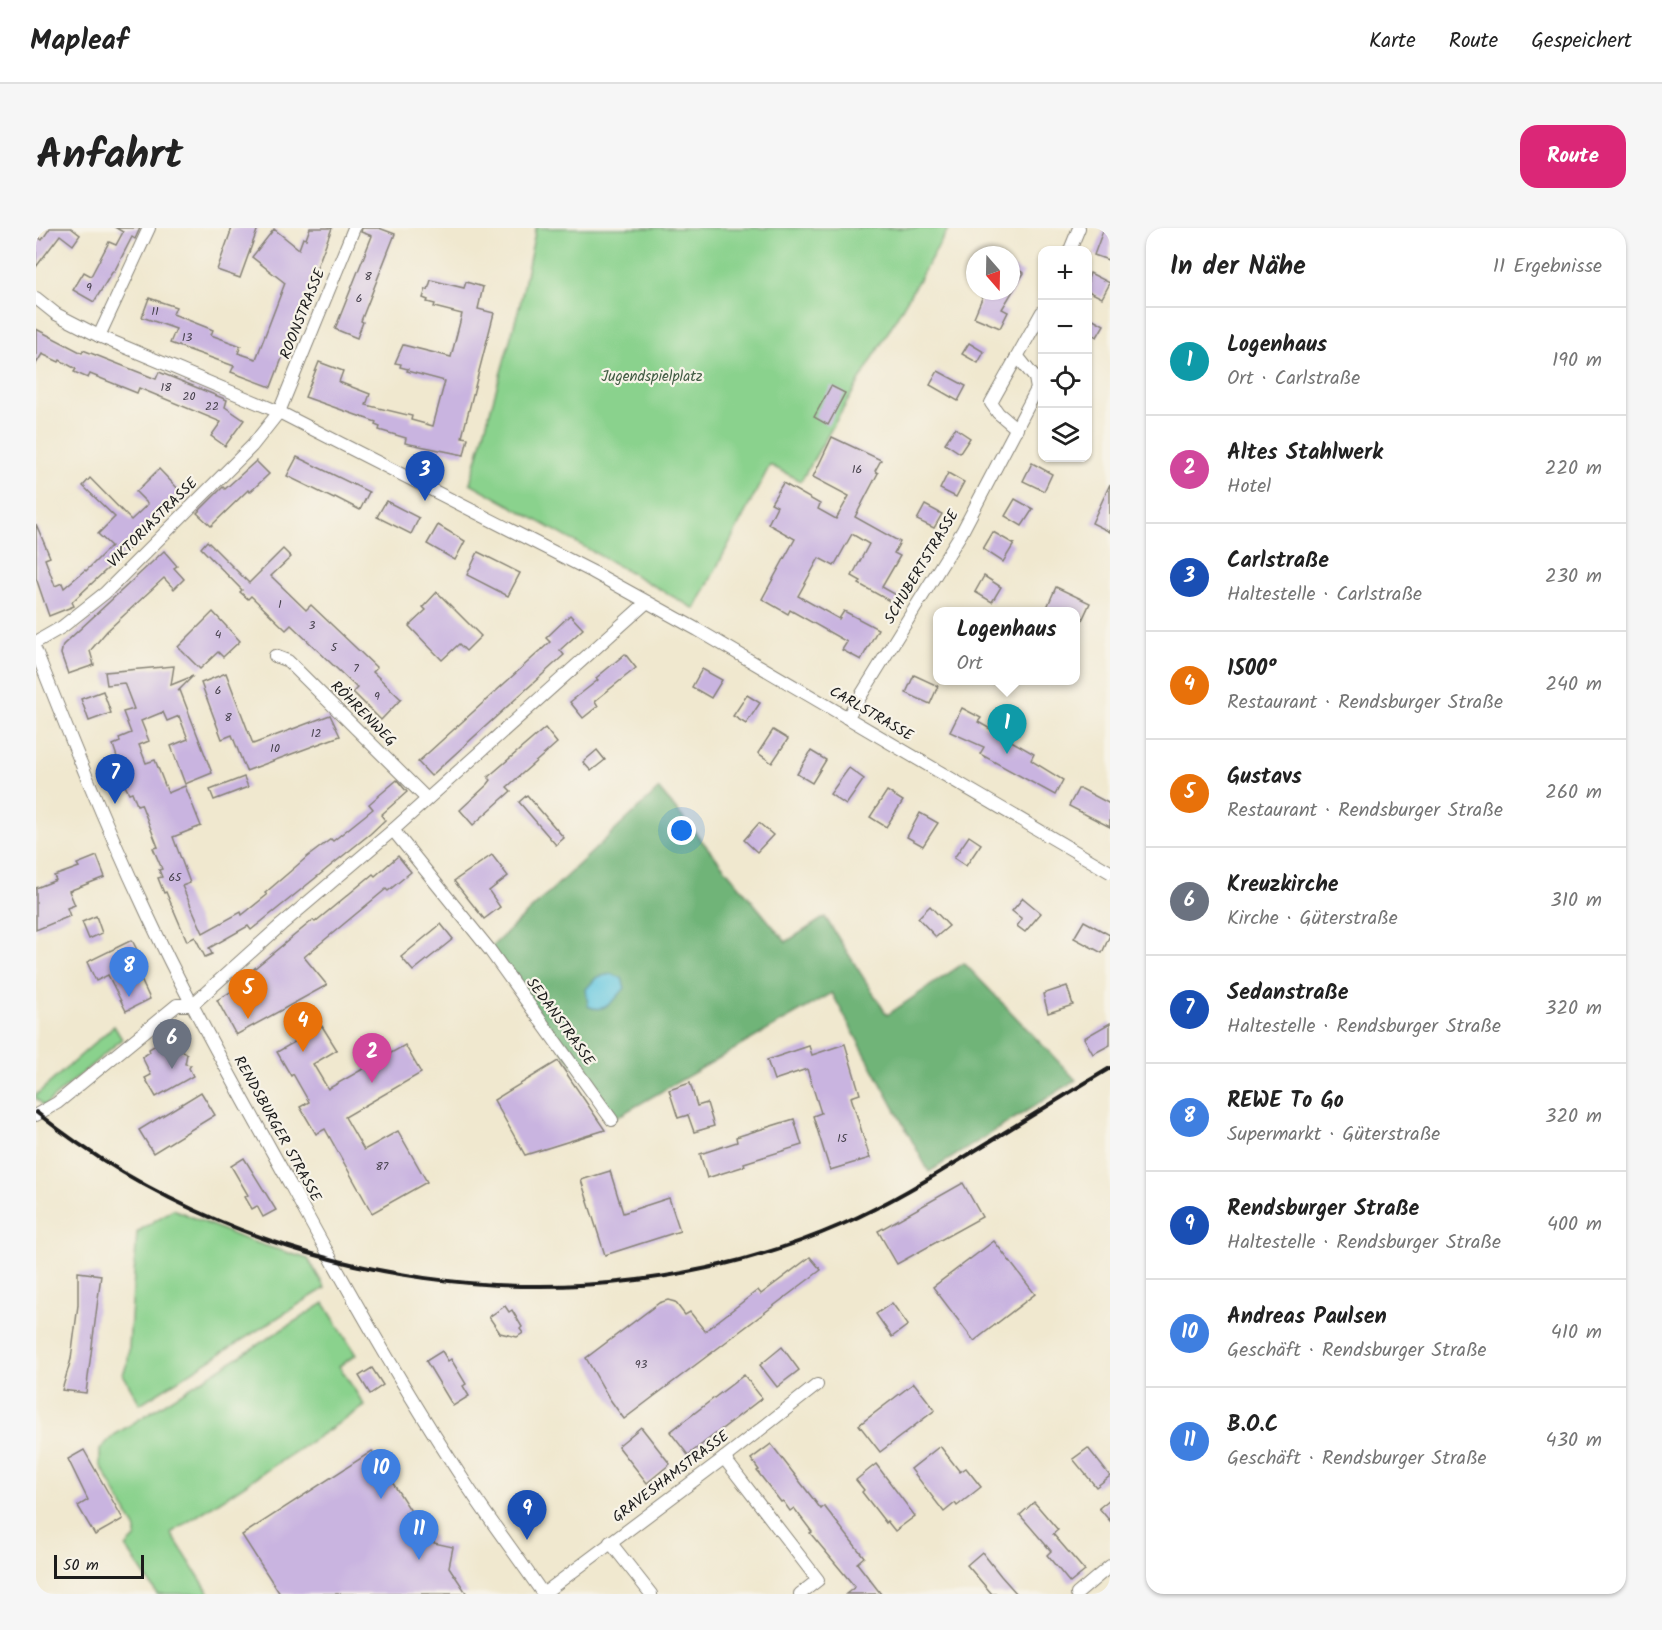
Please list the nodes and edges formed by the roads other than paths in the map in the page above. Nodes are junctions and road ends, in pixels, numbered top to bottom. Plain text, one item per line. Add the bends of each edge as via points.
1 (149, 228) edge
2 (354, 228) edge
3 (1079, 228) edge
4 (1072, 246) edge
5 (36, 298) edge
6 (1038, 320) edge
7 (99, 336) junction
8 (1018, 357) junction
9 (279, 412) junction
10 (1017, 429) junction
11 (647, 602) junction
12 (36, 642) edge
13 (36, 651) edge
14 (274, 656) dead end
15 (847, 718) junction
16 (428, 799) junction
17 (393, 830) junction
18 (1110, 872) edge
19 (192, 1005) junction
20 (36, 1115) edge
21 (612, 1120) dead end
22 (817, 1384) dead end
23 (724, 1458) junction
24 (609, 1542) junction
25 (1110, 1566) edge
26 (543, 1594) edge
27 (651, 1594) edge
28 (800, 1594) edge
29 (1077, 1594) edge

1 - 7 street
2 - 9 street, ROONSTRASSE
3 - 4 street
5 - 7 street, CARLSTRASSE via 56,314
6 - 8 street
7 - 9 street, CARLSTRASSE
8 - 10 street, SCHUBERTSTRASSE via 1035,378 1037,389
8 - 10 street via 991,403
9 - 11 street, CARLSTRASSE
9 - 12 street, VIKTORIASTRASSE via 252,446 105,592 62,627
10 - 15 street, SCHUBERTSTRASSE via 962,532
11 - 15 street, CARLSTRASSE
11 - 16 street
13 - 19 street, RENDSBURGER STRASSE via 92,792
14 - 16 street, RÖHRENWEG via 288,661
15 - 18 street, CARLSTRASSE
16 - 17 street
17 - 19 street
17 - 21 street, SEDANSTRASSE via 489,949
19 - 20 street via 177,1005 57,1104
19 - 26 street, RENDSBURGER STRASSE via 412,1400
22 - 23 street, GRAVESHAMSTRASSE
23 - 24 street, GRAVESHAMSTRASSE
23 - 28 street via 818,1580
24 - 26 street, GRAVESHAMSTRASSE
24 - 27 street
25 - 29 street

